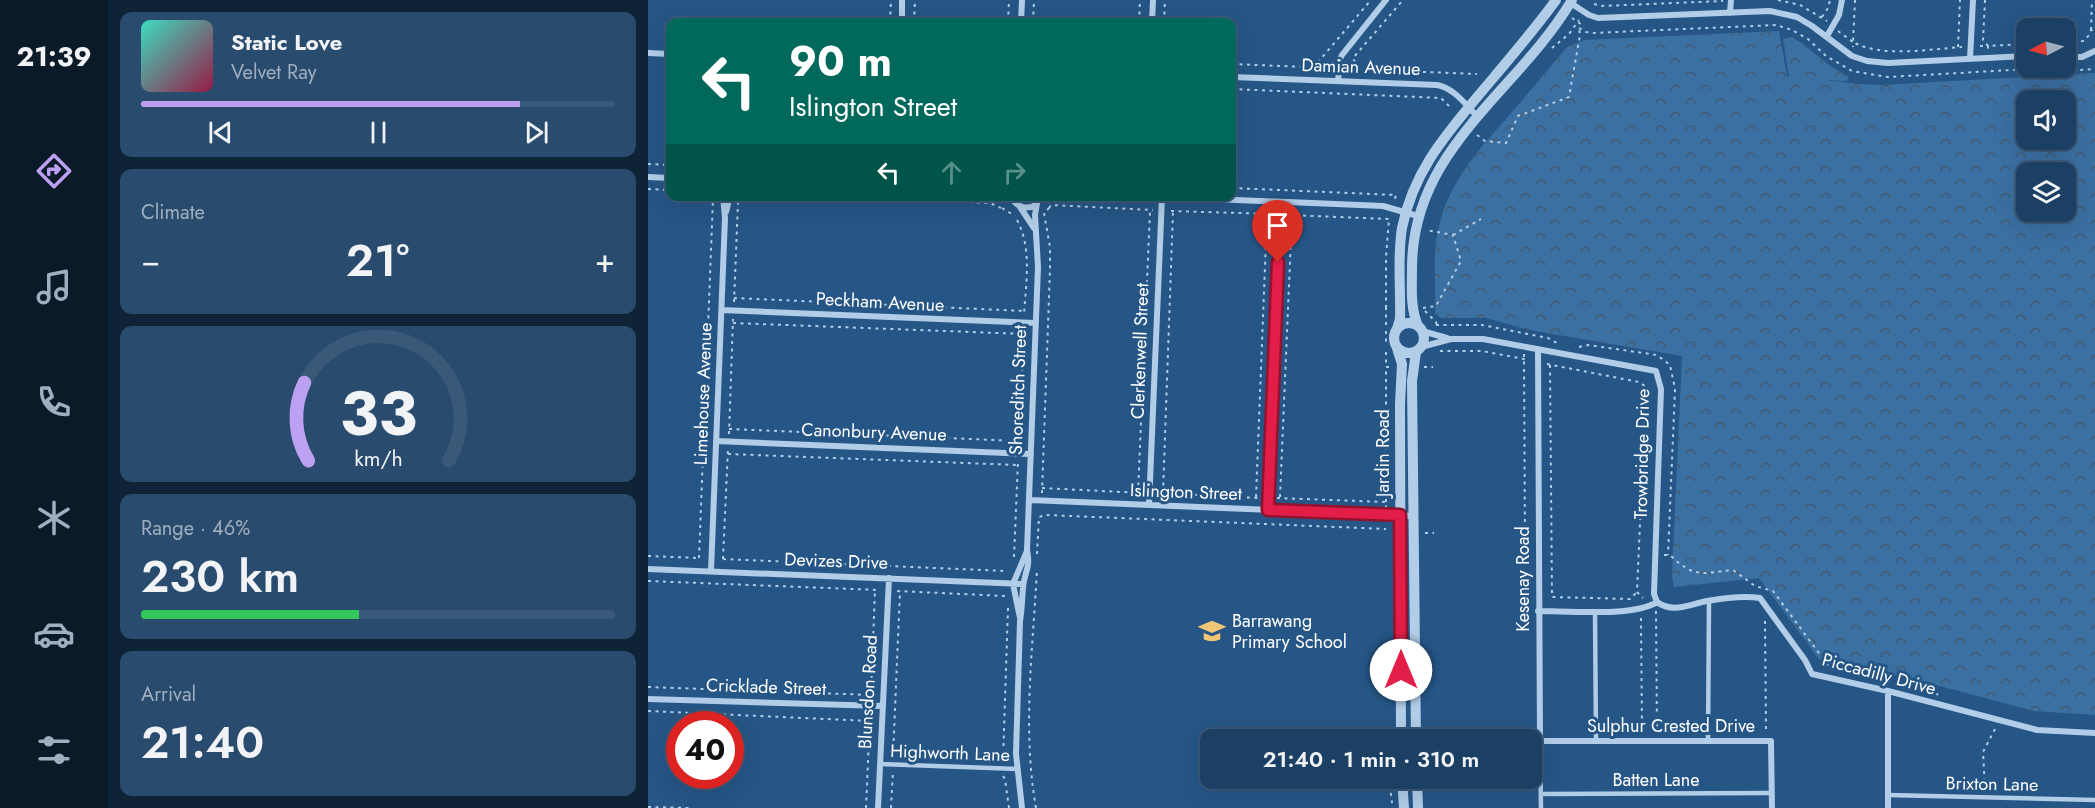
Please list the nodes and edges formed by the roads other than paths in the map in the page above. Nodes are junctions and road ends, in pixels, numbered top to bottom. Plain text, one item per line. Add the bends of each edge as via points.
1 (903, 0) edge
2 (1022, 0) edge
3 (1153, 0) edge
4 (1386, 0) edge
5 (1556, 0) edge
6 (1731, 0) edge
7 (1842, 0) edge
8 (1973, 0) edge
9 (1569, 1) edge
10 (1730, 13) junction
11 (902, 18) edge
12 (1021, 18) edge
13 (1152, 18) edge
14 (1827, 36) junction
15 (2095, 51) edge
16 (648, 53) edge
17 (666, 54) edge
18 (2016, 57) edge
19 (2076, 57) edge
20 (1970, 59) junction
21 (1236, 77) edge
22 (1338, 81) junction
23 (1469, 107) junction
24 (1478, 117) junction
25 (648, 177) edge
26 (666, 178) edge
27 (723, 201) edge
28 (729, 201) edge
29 (1015, 201) edge
30 (1039, 201) edge
31 (1042, 201) edge
32 (1162, 201) edge
33 (1236, 201) edge
34 (1281, 203) junction
35 (1020, 207) junction
36 (1407, 212) junction
37 (725, 218) junction
38 (1423, 219) junction
39 (1036, 231) junction
40 (722, 310) junction
41 (1036, 323) junction
42 (1397, 329) junction
43 (1420, 329) junction
44 (1451, 339) junction
45 (1397, 348) junction
46 (1419, 349) junction
47 (1538, 349) junction
48 (717, 441) junction
49 (1031, 454) junction
50 (1030, 500) junction
51 (1149, 505) junction
52 (1268, 510) junction
53 (1400, 515) junction
54 (1413, 516) junction
55 (1027, 550) junction
56 (648, 569) edge
57 (711, 572) junction
58 (889, 578) junction
59 (1009, 584) junction
60 (1023, 584) junction
61 (1709, 601) junction
62 (1657, 602) junction
63 (1538, 611) junction
64 (1595, 611) junction
65 (1020, 621) junction
66 (1888, 691) junction
67 (648, 699) edge
68 (883, 706) junction
69 (1401, 729) edge
70 (1416, 729) edge
71 (1540, 729) edge
72 (2095, 733) edge
73 (1542, 741) edge
74 (1596, 741) junction
75 (1708, 741) junction
76 (880, 764) junction
77 (1018, 769) junction
78 (1403, 789) edge
79 (1417, 789) edge
80 (1540, 789) edge
81 (1772, 793) junction
82 (1540, 794) junction
83 (1888, 795) junction
84 (2095, 800) edge
85 (878, 808) edge
86 (1022, 808) edge
87 (1404, 808) edge
88 (1419, 808) edge
89 (1541, 808) edge
90 (1772, 808) edge
91 (1888, 808) edge

1 - 11 street
2 - 12 street
3 - 13 street
4 - 22 street via 1342,55
5 - 23 street
6 - 10 street
7 - 14 street
8 - 20 street
9 - 10 street via 1598,18
9 - 24 street via 1553,28
10 - 14 street via 1770,11 1797,17
14 - 20 street via 1852,56 1867,61
15 - 19 street
16 - 17 street
18 - 20 street
21 - 22 street, Damian Avenue
22 - 23 street, Damian Avenue via 1444,86
23 - 24 street, Damian Avenue
23 - 36 street via 1428,159
24 - 38 street via 1444,158 1429,185
25 - 26 street
27 - 37 street, Limehouse Avenue
28 - 37 street, Limehouse Avenue
29 - 35 street
30 - 35 street via 1029,208
31 - 39 street, Shoreditch Street
32 - 51 street, Clerkenwell Street
33 - 34 street
34 - 36 street via 1383,206
34 - 52 street
35 - 39 street
36 - 38 street
36 - 42 street via 1400,244
37 - 40 street, Limehouse Avenue
38 - 43 street via 1415,228 1412,273 1412,308
39 - 41 street, Shoreditch Street
40 - 41 street, Peckham Avenue
40 - 48 street, Limehouse Avenue
41 - 49 street, Shoreditch Street
42 - 43 street via 1405,324
42 - 45 street
43 - 44 street, Trowbridge Drive
43 - 46 street via 1424,339
44 - 46 street, Trowbridge Drive
44 - 47 street, Trowbridge Drive via 1483,339
45 - 46 street via 1408,353
45 - 53 street, Jardin Road via 1402,364
46 - 54 street, Jardin Road via 1412,381
47 - 62 street, Trowbridge Drive via 1656,371 1661,389 1654,594
47 - 63 street, Kesenay Road
48 - 49 street, Canonbury Avenue
48 - 57 street, Limehouse Avenue
49 - 50 street, Shoreditch Street
50 - 51 street, Islington Street
50 - 55 street, Shoreditch Street
51 - 52 street, Islington Street
52 - 53 street, Islington Street
53 - 54 street, Islington Street
53 - 69 street, Jardin Road
54 - 70 street, Jardin Road
55 - 59 street, Shoreditch Street
55 - 60 street, Shoreditch Street via 1029,561
56 - 57 street, Devizes Drive
57 - 58 street, Devizes Drive
58 - 59 street, Devizes Drive
58 - 68 street, Blunsdon Road
59 - 60 street, Devizes Drive
59 - 65 street, Shoreditch Street
60 - 65 street, Shoreditch Street
61 - 62 street via 1674,608
61 - 66 street, Piccadilly Drive via 1760,598 1812,674
61 - 75 lane
62 - 64 street via 1641,609
63 - 64 street
63 - 71 street, Kesenay Road
64 - 74 lane
65 - 77 street, Shoreditch Street
66 - 72 street, Piccadilly Drive via 2037,730
66 - 83 street
67 - 68 street, Cricklade Street
68 - 76 street, Blunsdon Road
73 - 74 street, Sulphur Crested Drive
74 - 75 street, Sulphur Crested Drive
75 - 81 street, Sulphur Crested Drive via 1771,741
76 - 77 lane, Highworth Lane
76 - 85 street, Blunsdon Road
77 - 86 street, Shoreditch Street
78 - 87 street
79 - 88 street
80 - 82 lane, Kesenay Road
81 - 82 lane, Batten Lane
81 - 90 street, Sulphur Crested Drive
82 - 89 lane, Kesenay Road
83 - 84 lane, Brixton Lane
83 - 91 street

